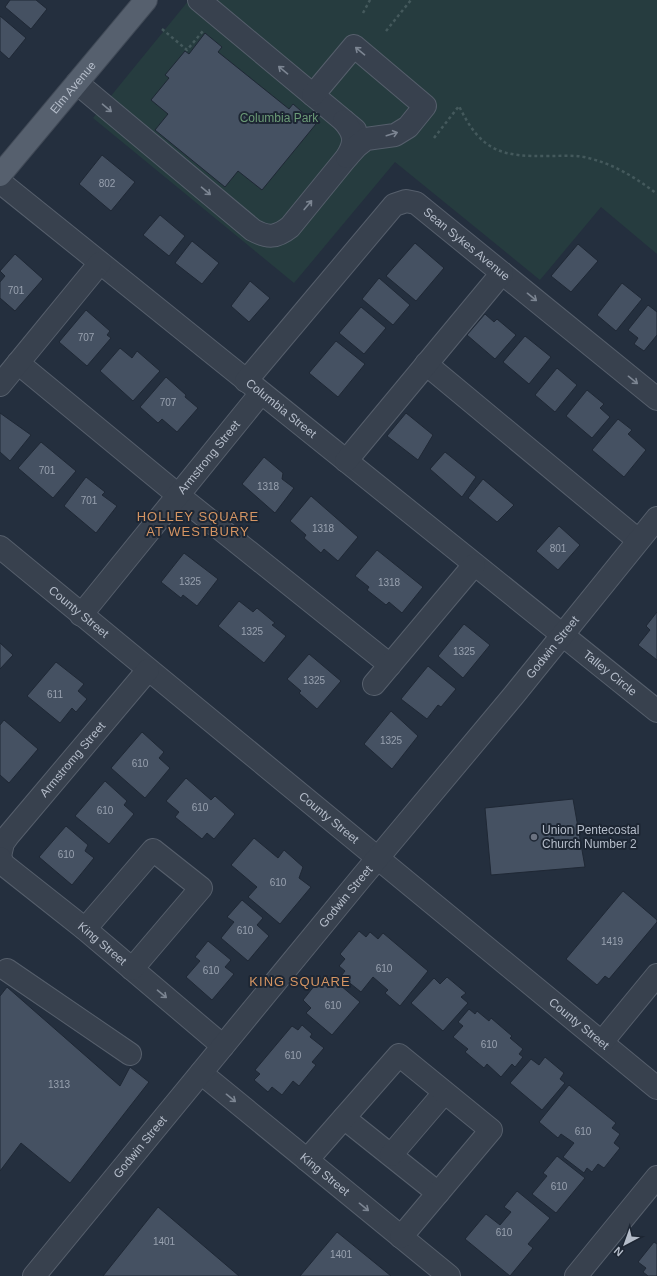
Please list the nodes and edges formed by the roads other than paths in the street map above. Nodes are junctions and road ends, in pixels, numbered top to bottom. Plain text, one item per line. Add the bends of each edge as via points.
1 (146, 0) edge
2 (206, 6) edge
3 (76, 83) junction
4 (313, 95) junction
5 (344, 120) junction
6 (366, 139) junction
7 (347, 157) junction
8 (0, 175) edge
9 (0, 182) edge
10 (100, 263) junction
11 (502, 273) junction
12 (18, 363) junction
13 (426, 364) junction
14 (0, 384) edge
15 (254, 387) junction
16 (657, 399) edge
17 (346, 461) junction
18 (178, 495) junction
19 (657, 518) edge
20 (638, 540) junction
21 (0, 547) edge
22 (474, 565) junction
23 (82, 615) junction
24 (562, 636) junction
25 (390, 665) junction
26 (148, 670) junction
27 (374, 684) dead end
28 (657, 711) edge
29 (0, 855) edge
30 (378, 858) junction
31 (85, 929) junction
32 (2, 967) edge
33 (132, 969) junction
34 (657, 975) edge
35 (602, 1042) junction
36 (223, 1046) junction
37 (130, 1054) dead end
38 (201, 1073) junction
39 (657, 1088) edge
40 (444, 1093) junction
41 (344, 1118) junction
42 (391, 1155) junction
43 (307, 1160) junction
44 (657, 1178) edge
45 (438, 1193) junction
46 (401, 1237) junction
47 (34, 1276) edge
48 (449, 1276) edge
49 (576, 1276) edge

1 - 3 main road, Elm Avenue
4 -> 2 street
3 -> 7 street via 262,235 282,233 290,226
3 - 8 main road, Elm Avenue
4 - 5 street
6 -> 4 street via 395,135 408,127 425,106 354,46
5 - 6 street
5 - 7 street via 351,128 353,138 352,148
6 - 7 street
9 - 10 street, Columbia Street
10 - 12 street
10 - 15 street, Columbia Street
11 - 13 street
11 - 15 street, Sean Sykes Avenue via 416,203 406,200 394,205
11 -> 16 street, Sean Sykes Avenue
12 - 14 street
12 - 18 street
13 - 17 street
13 - 20 street
15 - 17 street, Columbia Street
15 - 18 street, Armstrong Street
17 - 22 street, Columbia Street
18 - 23 street, Armstrong Street
18 - 25 street
19 - 20 street, Godwin Street
20 - 24 street, Godwin Street
21 - 23 street, County Street
22 - 24 street, Columbia Street
22 - 25 street
23 - 26 street, County Street
24 - 28 street, Talley Circle
24 - 30 street, Godwin Street
25 - 27 street
26 - 29 street, Armstromg Street via 8,836
26 - 30 street, County Street
29 - 31 street, King Street via 4,865
30 - 35 street, County Street
30 - 36 street, Godwin Street
31 - 33 street, King Street
31 - 33 street via 153,850 201,888
32 - 37 street
33 -> 36 street, King Street
34 - 35 street
35 - 39 street, County Street
36 - 38 street, Godwin Street
38 -> 43 street, King Street
38 - 47 street, Godwin Street
40 - 41 street via 398,1055
40 - 42 street
40 - 45 street via 491,1130
41 - 42 street
41 - 43 street
42 - 45 street
43 -> 46 street, King Street
44 - 49 street
45 - 46 street
46 - 48 street, King Street

